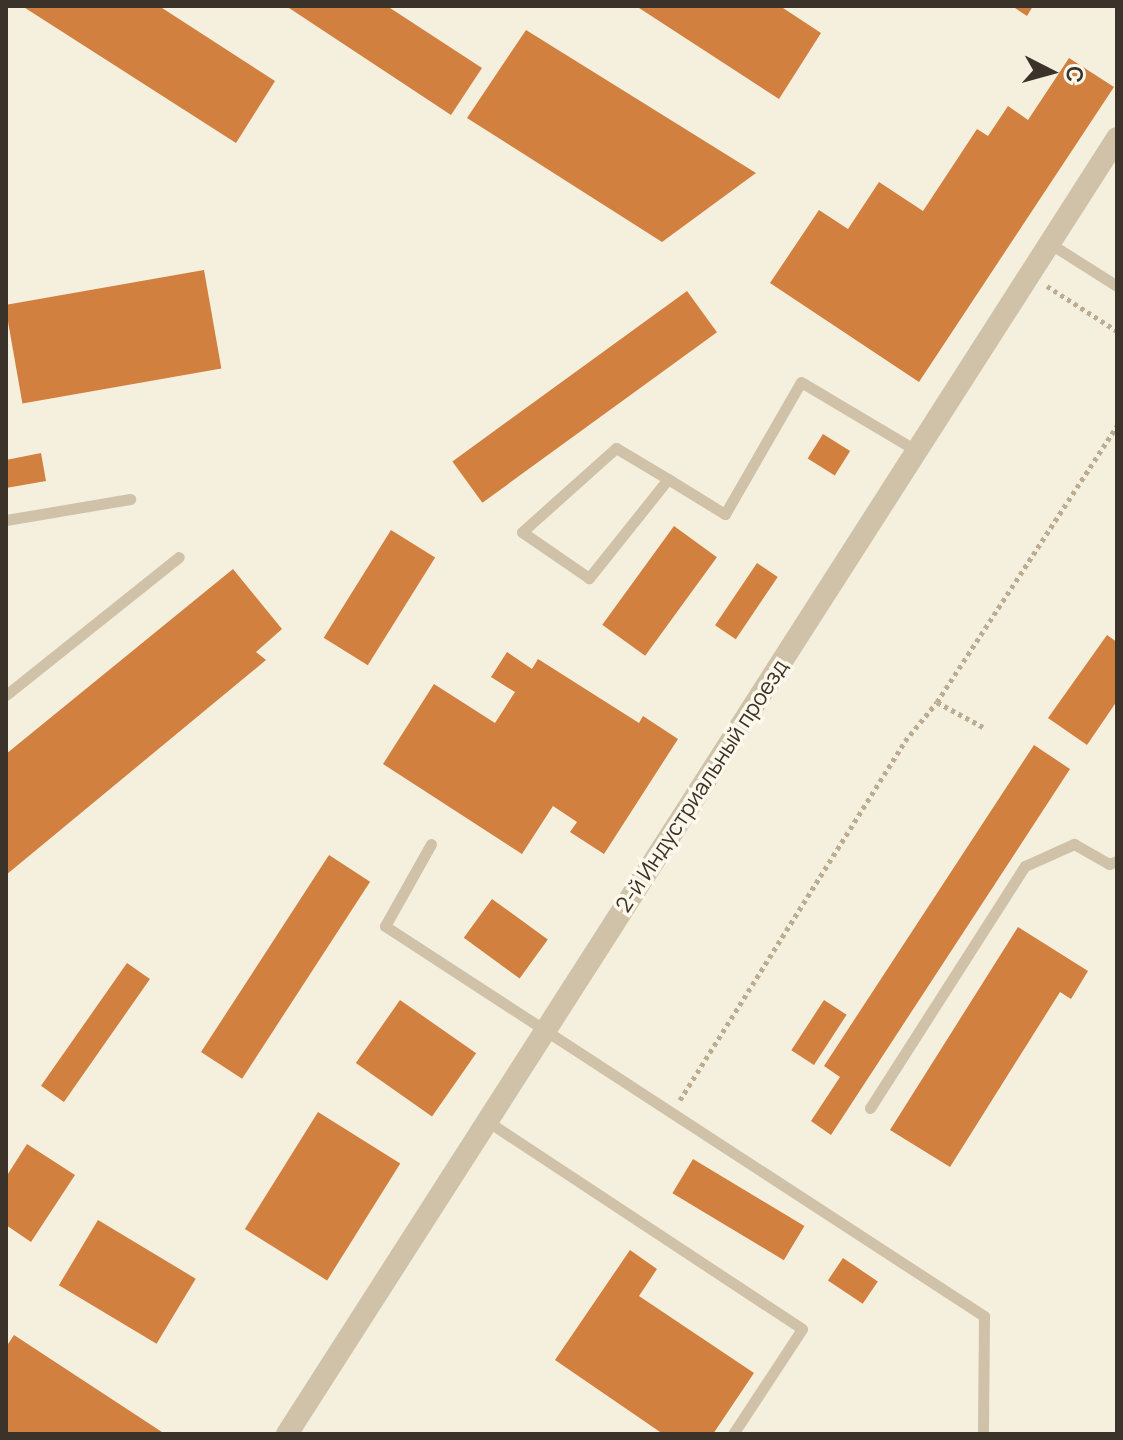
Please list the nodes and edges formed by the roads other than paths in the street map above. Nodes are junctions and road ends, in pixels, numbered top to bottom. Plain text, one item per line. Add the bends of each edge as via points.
1 (1117, 138) edge
2 (1049, 243) junction
3 (1117, 286) edge
4 (917, 451) junction
5 (668, 479) junction
6 (130, 499) dead end
7 (6, 520) edge
8 (179, 557) dead end
9 (6, 695) edge
10 (431, 844) dead end
11 (1117, 861) edge
12 (545, 1030) junction
13 (870, 1108) dead end
14 (487, 1121) junction
15 (287, 1434) edge
16 (733, 1434) edge
17 (983, 1434) edge

1 - 2 street, 2-й Индустриальный проезд
2 - 3 lane
2 - 4 street, 2-й Индустриальный проезд
4 - 5 lane via 801,382 725,514
4 - 12 street, 2-й Индустриальный проезд
5 - 5 lane via 589,578 522,532 616,448
6 - 7 lane
8 - 9 lane
10 - 12 lane via 385,926
11 - 13 lane via 1074,844 1025,866
12 - 14 street, 2-й Индустриальный проезд
12 - 17 lane via 669,1118 984,1316
14 - 15 street, 2-й Индустриальный проезд
14 - 16 lane via 802,1329

